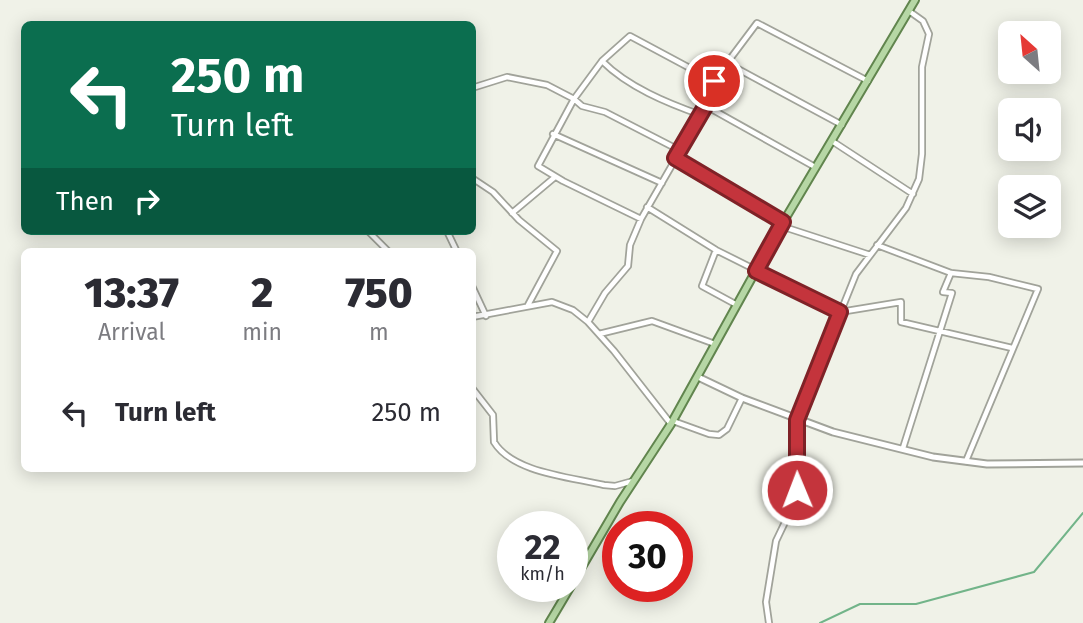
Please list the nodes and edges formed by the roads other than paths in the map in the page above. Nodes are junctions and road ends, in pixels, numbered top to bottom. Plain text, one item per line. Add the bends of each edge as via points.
1 (915, 0) edge
2 (909, 12) junction
3 (602, 61) junction
4 (727, 63) junction
5 (714, 81) junction
6 (869, 81) junction
7 (476, 87) edge
8 (574, 99) junction
9 (706, 106) junction
10 (701, 115) junction
11 (842, 125) junction
12 (553, 134) junction
13 (832, 141) junction
14 (679, 150) junction
15 (675, 158) junction
16 (814, 167) junction
17 (555, 177) junction
18 (476, 181) edge
19 (662, 183) junction
20 (913, 194) junction
21 (647, 208) junction
22 (512, 213) junction
23 (641, 219) junction
24 (782, 224) junction
25 (372, 235) edge
26 (877, 245) junction
27 (385, 248) edge
28 (716, 250) junction
29 (870, 255) junction
30 (756, 271) junction
31 (951, 273) junction
32 (476, 295) edge
33 (528, 305) junction
34 (737, 306) junction
35 (840, 312) junction
36 (486, 316) junction
37 (476, 317) edge
38 (589, 321) junction
39 (942, 330) junction
40 (599, 334) junction
41 (716, 345) junction
42 (1012, 348) junction
43 (698, 377) junction
44 (476, 393) edge
45 (742, 398) junction
46 (797, 420) junction
47 (672, 422) junction
48 (903, 448) junction
49 (966, 461) junction
50 (1083, 463) edge
51 (633, 481) junction
52 (588, 558) edge
53 (562, 602) edge
54 (549, 623) edge
55 (769, 623) edge

1 - 2 main road
2 - 6 main road
2 - 20 street via 926,24 929,33 922,67 920,172
3 - 5 street via 630,36
3 - 8 street
3 - 10 street via 671,105
4 - 5 street
4 - 6 street via 757,23
4 - 11 street
5 - 9 street
6 - 11 main road
7 - 8 street via 507,77 547,85
8 - 12 street
8 - 14 street
9 - 10 street
9 - 16 street
10 - 14 street
11 - 13 main road
12 - 17 street via 538,166
12 - 19 street
13 - 16 main road
13 - 20 street
14 - 15 street
15 - 19 street
15 - 24 street
16 - 24 main road
17 - 22 street
17 - 23 street
18 - 22 street
19 - 21 street
20 - 26 street
21 - 23 street
21 - 28 street
22 - 33 street via 557,251
23 - 38 street via 630,245 628,266
24 - 29 street
24 - 30 main road
25 - 27 street
26 - 29 street
26 - 31 street
28 - 30 street
28 - 34 street via 702,286
29 - 35 street via 856,274
30 - 34 main road
30 - 35 street
31 - 39 street via 943,292 952,293
31 - 42 street via 1038,289
32 - 36 street
33 - 36 street
33 - 38 street via 552,302
34 - 41 main road
35 - 39 street via 901,302 901,322
35 - 46 street
36 - 37 street
38 - 40 street
39 - 42 street
39 - 48 street
40 - 41 street via 652,321
40 - 47 street
41 - 43 main road
42 - 49 street
43 - 45 street
43 - 47 main road
44 - 51 street via 493,415 494,442 506,456 538,471 604,485
45 - 46 street
45 - 47 street via 727,429 719,435
46 - 48 street
46 - 55 street via 797,497 776,541 766,602
47 - 51 main road
48 - 49 street
49 - 50 street
51 - 52 main road
53 - 54 main road

